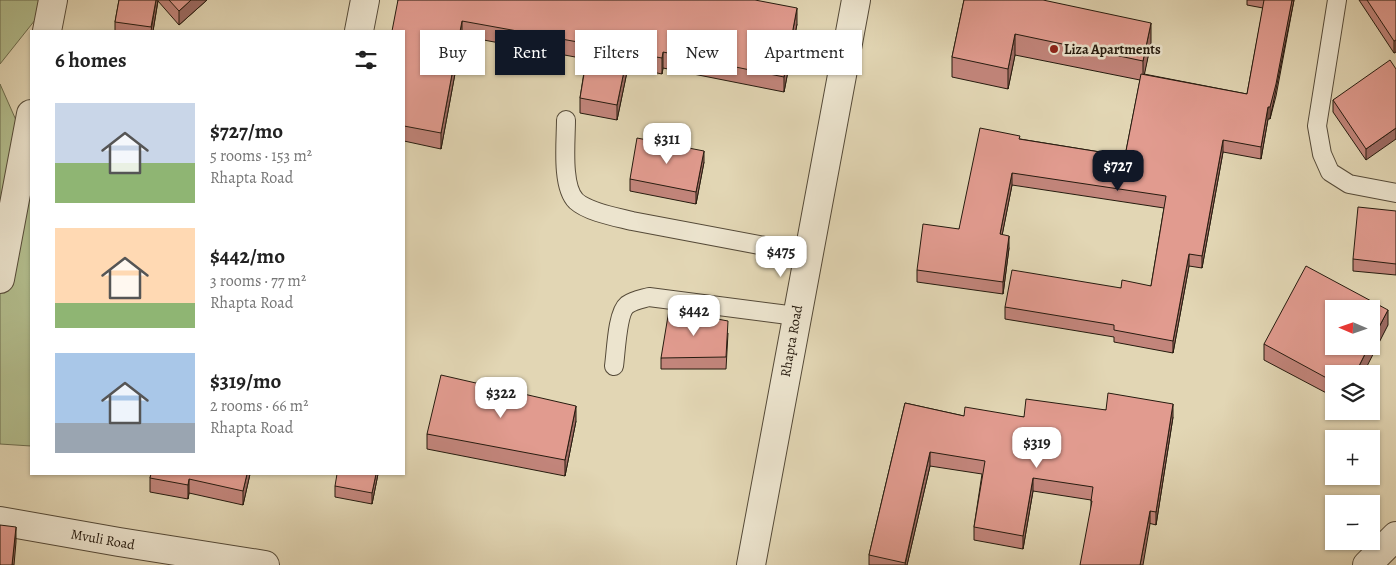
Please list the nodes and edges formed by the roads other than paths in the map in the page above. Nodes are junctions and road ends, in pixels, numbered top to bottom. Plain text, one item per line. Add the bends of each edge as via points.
1 (53, 0) edge
2 (365, 0) edge
3 (856, 0) edge
4 (1337, 0) edge
5 (47, 30) edge
6 (359, 30) edge
7 (566, 120) dead end
8 (30, 122) edge
9 (1396, 192) edge
10 (807, 254) junction
11 (0, 279) edge
12 (796, 316) junction
13 (614, 366) dead end
14 (0, 521) edge
15 (1396, 536) edge
16 (265, 565) edge
17 (751, 565) edge
18 (1367, 565) edge

1 - 5 street
2 - 6 street
3 - 10 street, Rhapta Road
4 - 9 lane via 1317,126 1322,154 1330,172 1349,184
7 - 10 lane via 565,160 569,189 576,201 583,205 608,216
8 - 11 street
10 - 12 street, Rhapta Road
12 - 13 lane via 650,297 636,300 626,306 620,318
12 - 17 street, Rhapta Road
14 - 16 street, Mvuli Road
15 - 18 street

